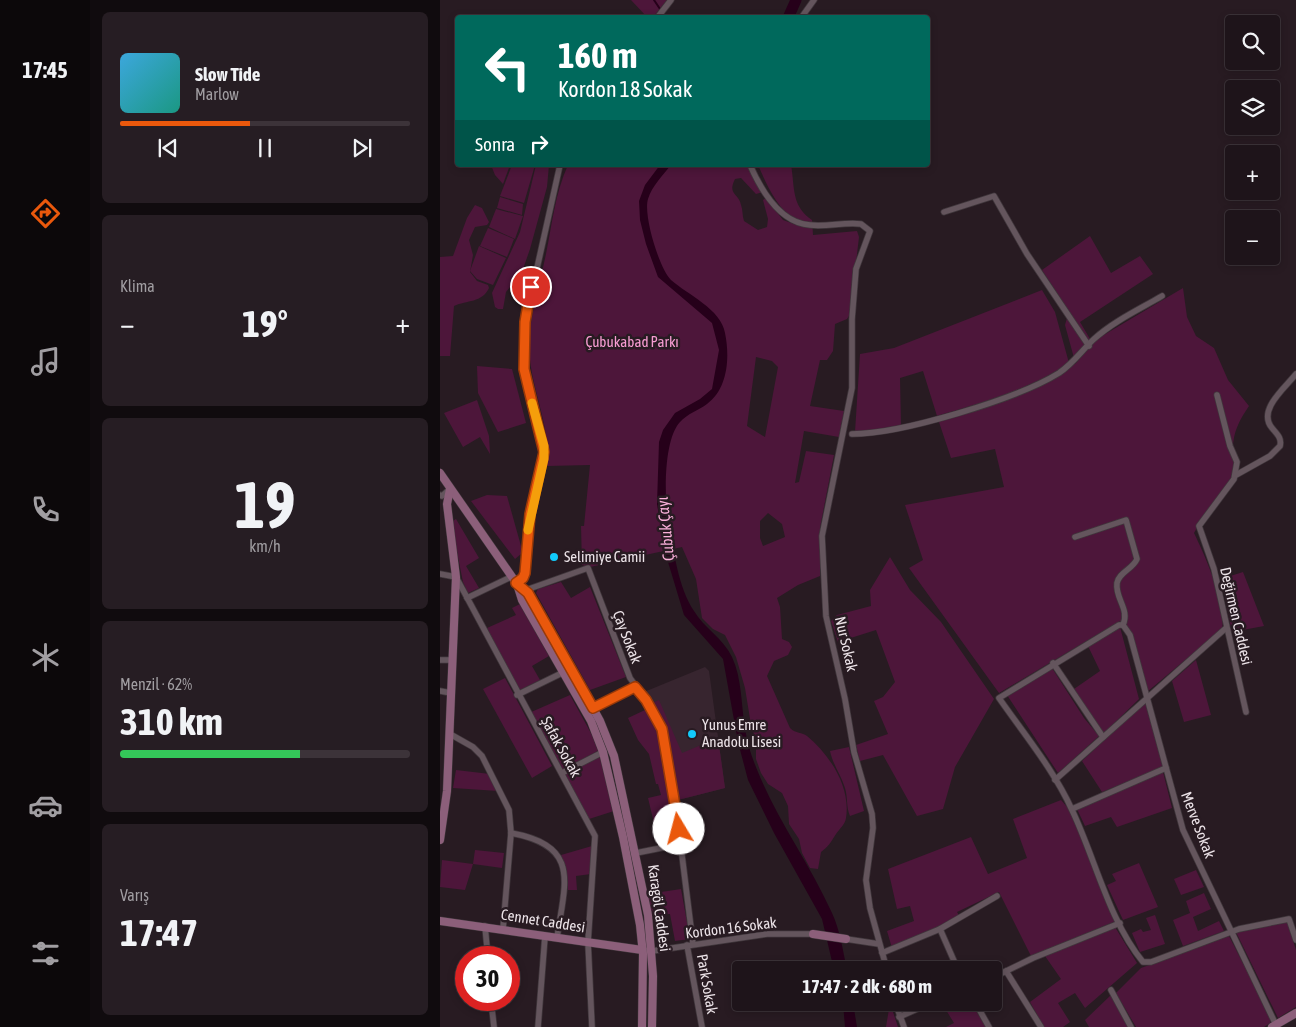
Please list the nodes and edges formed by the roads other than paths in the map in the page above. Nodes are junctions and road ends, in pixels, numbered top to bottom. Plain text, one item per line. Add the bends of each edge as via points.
1 (814, 0) edge
2 (671, 1) edge
3 (660, 15) edge
4 (803, 15) edge
5 (560, 167) edge
6 (751, 167) edge
7 (944, 212) dead end
8 (1162, 296) dead end
9 (1089, 346) junction
10 (1296, 374) edge
11 (1217, 396) dead end
12 (852, 434) dead end
13 (440, 473) edge
14 (1236, 475) junction
15 (450, 490) junction
16 (440, 495) edge
17 (1075, 537) dead end
18 (440, 574) edge
19 (456, 577) junction
20 (514, 582) junction
21 (526, 590) junction
22 (468, 598) junction
23 (1123, 625) junction
24 (1226, 628) junction
25 (440, 660) edge
26 (452, 660) junction
27 (1053, 663) junction
28 (564, 672) junction
29 (635, 687) junction
30 (440, 691) edge
31 (452, 693) junction
32 (517, 695) junction
33 (1146, 696) junction
34 (593, 708) junction
35 (1246, 712) dead end
36 (450, 734) junction
37 (1103, 737) junction
38 (603, 752) junction
39 (1166, 768) junction
40 (562, 773) junction
41 (1055, 780) junction
42 (444, 791) edge
43 (1072, 809) junction
44 (442, 822) edge
45 (510, 832) junction
46 (440, 840) edge
47 (681, 844) junction
48 (636, 853) junction
49 (997, 896) dead end
50 (440, 921) edge
51 (1120, 923) junction
52 (485, 926) junction
53 (503, 929) junction
54 (940, 929) junction
55 (1231, 931) junction
56 (813, 934) joint
57 (545, 936) junction
58 (557, 938) junction
59 (846, 939) joint
60 (1296, 940) edge
61 (588, 942) junction
62 (879, 944) junction
63 (690, 945) junction
64 (487, 946) edge
65 (642, 950) junction
66 (652, 951) junction
67 (882, 954) junction
68 (884, 961) edge
69 (954, 961) edge
70 (1006, 971) junction
71 (1002, 973) edge
72 (1111, 990) dead end
73 (492, 1011) edge
74 (897, 1011) edge
75 (913, 1011) edge
76 (980, 1011) edge
77 (1296, 1013) edge
78 (899, 1017) junction
79 (1274, 1026) edge
80 (494, 1027) edge
81 (538, 1027) edge
82 (592, 1027) edge
83 (642, 1027) edge
84 (652, 1027) edge
85 (702, 1027) edge
86 (904, 1027) edge
87 (989, 1027) edge
88 (1040, 1027) edge
89 (1131, 1027) edge

1 - 4 street
2 - 3 street
5 - 20 street via 525,322 524,369 544,452 530,514 526,567 523,578
6 - 62 street, Nur Sokak via 770,200 789,219 812,226 854,223 868,228 869,234 856,269 852,388 823,526 826,616 854,752 872,814 866,880
7 - 9 street via 994,196 1027,254
8 - 9 street via 1102,333
9 - 12 street via 1058,373 1001,398 895,429
10 - 14 street via 1268,412 1268,422 1280,438 1280,446 1270,456
11 - 14 street via 1237,462
13 - 15 main road
14 - 24 street, Değirmen Caddesi via 1199,526 1214,569
15 - 16 street
15 - 19 main road via 447,504
15 - 20 main road
17 - 23 street via 1126,520 1137,556 1135,564 1118,583 1126,615
18 - 19 street
19 - 22 street, Şafak Sokak
19 - 26 main road
20 - 21 main road, Karagöl Caddesi
20 - 22 street
20 - 28 main road
21 - 29 street, Çay Sokak via 588,568
21 - 34 main road, Karagöl Caddesi
22 - 32 street, Şafak Sokak
23 - 27 street
23 - 33 street, Merve Sokak via 1130,635
24 - 33 street
24 - 35 street, Değirmen Caddesi
25 - 26 street
26 - 31 main road
27 - 37 street
27 - 41 street via 999,698
28 - 32 street
28 - 38 main road via 591,721
29 - 34 street
29 - 47 street, Çay Sokak via 662,729
30 - 31 street
31 - 36 main road
32 - 40 street, Şafak Sokak
33 - 37 street
33 - 39 street, Merve Sokak
34 - 48 main road, Karagöl Caddesi via 614,756
36 - 42 main road
36 - 45 street via 482,756 509,810
37 - 41 street
38 - 40 street
38 - 65 main road via 627,852
39 - 43 street
39 - 55 street, Merve Sokak via 1183,830
40 - 61 street, Şafak Sokak via 596,839
41 - 43 street
42 - 44 main road
43 - 51 street
44 - 46 main road
45 - 53 street
45 - 58 street via 543,841 561,860 564,888
47 - 48 street
47 - 63 street, Çay Sokak
48 - 66 main road, Karagöl Caddesi
49 - 54 street
50 - 52 main road, Cennet Caddesi
51 - 55 street via 1143,962
51 - 70 street
52 - 53 main road, Cennet Caddesi
52 - 64 street
53 - 57 main road, Cennet Caddesi
54 - 67 street
54 - 69 street
55 - 60 street via 1289,919
55 - 79 street, Merve Sokak
56 - 59 main road
56 - 63 street, Kordon 16 Sokak via 767,934
57 - 58 main road, Cennet Caddesi
57 - 81 street
58 - 61 main road, Cennet Caddesi
59 - 62 street
61 - 65 main road, Cennet Caddesi
61 - 82 street, Şafak Sokak
62 - 67 street, Nur Sokak
63 - 66 street, Kordon 16 Sokak
63 - 85 street, Park Sokak
65 - 66 street, Kordon 16 Sokak
65 - 83 main road
66 - 84 main road, Karagöl Caddesi
67 - 68 street, Nur Sokak
70 - 71 street
70 - 88 street
72 - 89 street
73 - 80 street
74 - 78 street
75 - 78 street
76 - 87 street
77 - 79 main road
78 - 86 street

